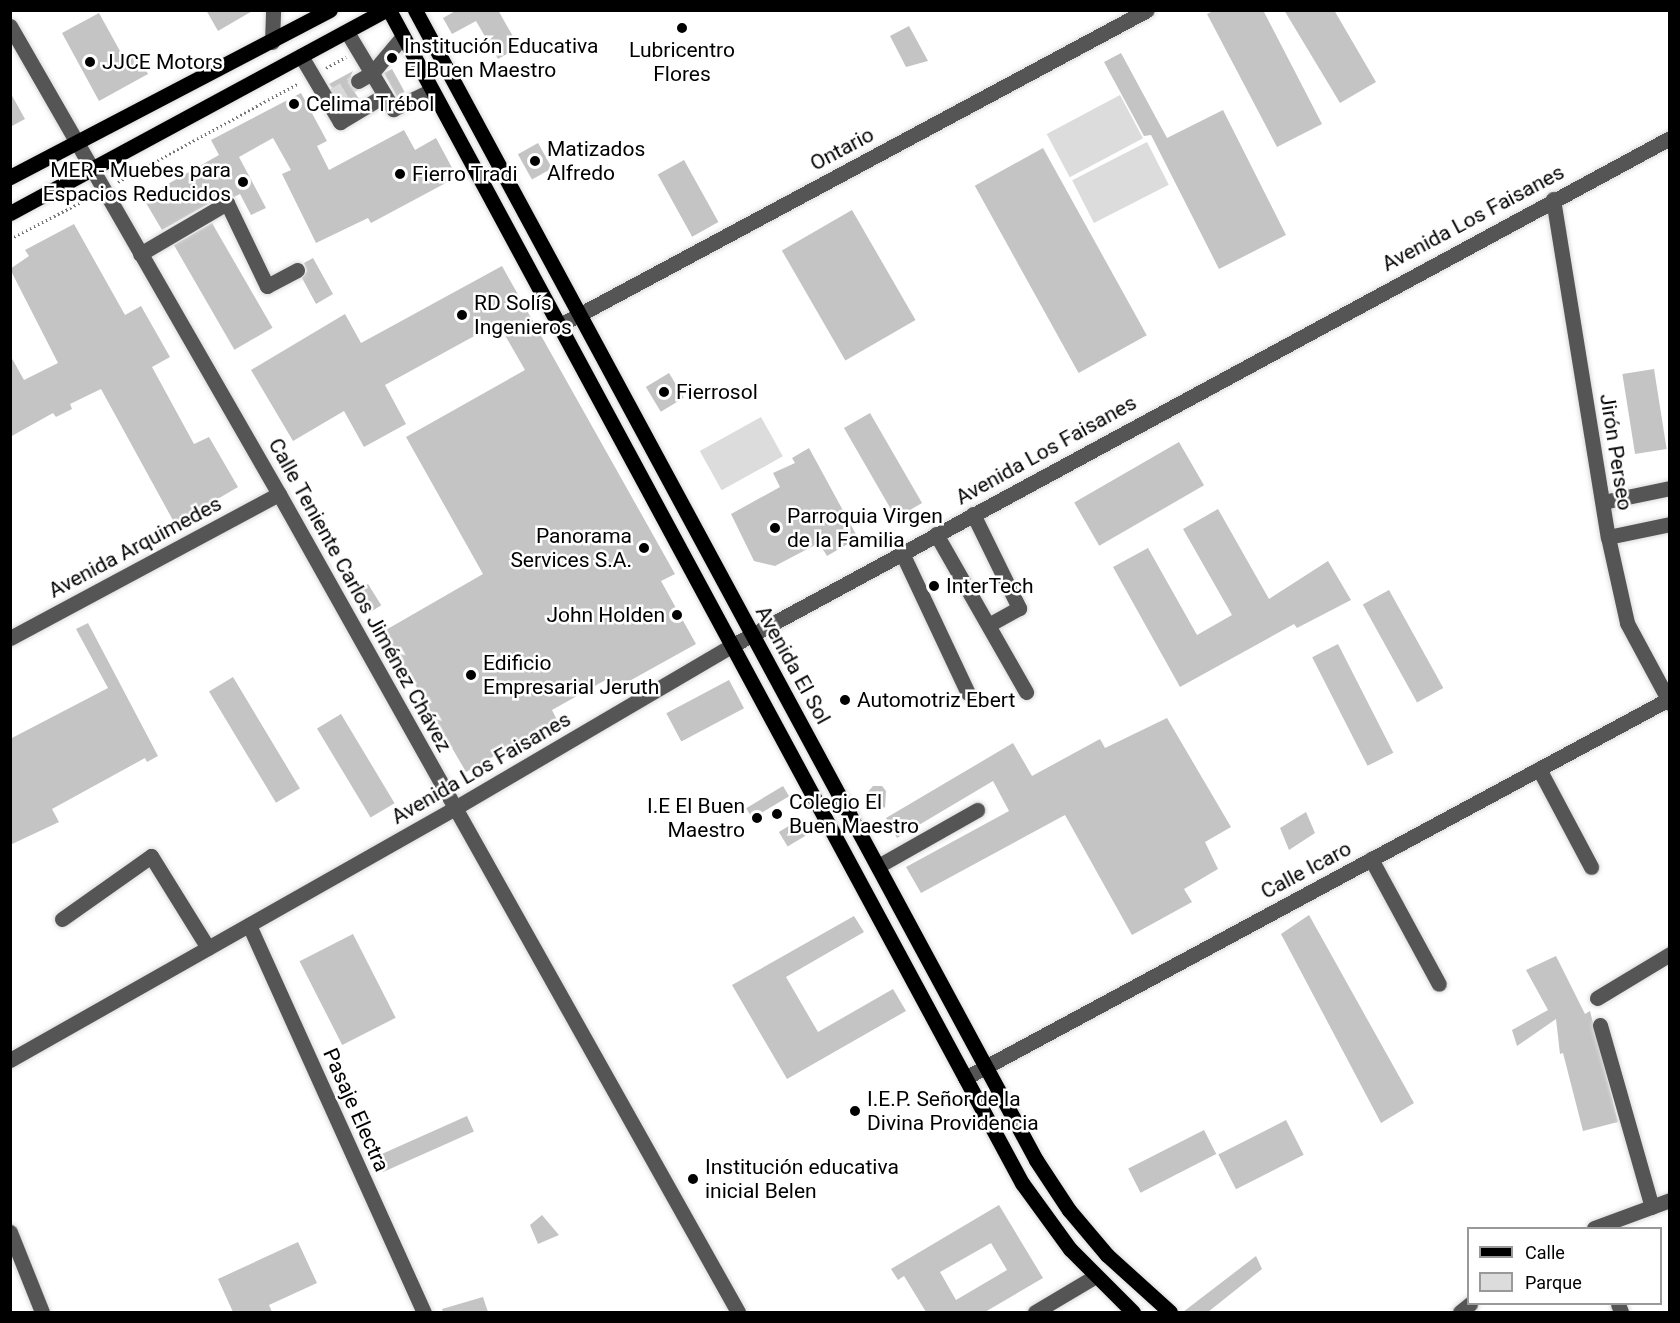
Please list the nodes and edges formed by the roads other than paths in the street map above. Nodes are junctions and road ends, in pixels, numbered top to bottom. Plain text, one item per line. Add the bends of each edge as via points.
1 (273, 10) edge
2 (330, 10) edge
3 (388, 10) edge
4 (415, 10) edge
5 (1147, 10) edge
6 (10, 26) edge
7 (347, 32) junction
8 (403, 36) junction
9 (272, 42) junction
10 (301, 56) junction
11 (372, 73) junction
12 (358, 81) tunnel mouth
13 (432, 90) junction
14 (385, 95) junction
15 (461, 96) junction
16 (440, 105) junction
17 (1670, 138) edge
18 (76, 142) junction
19 (91, 168) junction
20 (10, 177) edge
21 (1553, 199) junction
22 (10, 213) edge
23 (140, 254) junction
24 (297, 270) dead end
25 (577, 314) junction
26 (558, 326) junction
27 (1670, 488) edge
28 (279, 494) junction
29 (1603, 502) junction
30 (973, 514) junction
31 (1670, 524) edge
32 (936, 534) junction
33 (1608, 537) junction
34 (902, 553) junction
35 (988, 625) junction
36 (753, 634) junction
37 (10, 638) edge
38 (733, 645) junction
39 (1026, 692) dead end
40 (968, 693) dead end
41 (1668, 701) edge
42 (1539, 769) junction
43 (456, 808) junction
44 (977, 810) dead end
45 (1371, 859) junction
46 (878, 866) junction
47 (1591, 867) dead end
48 (62, 919) dead end
49 (249, 925) junction
50 (208, 948) junction
51 (1670, 954) edge
52 (1439, 984) dead end
53 (1597, 998) dead end
54 (1600, 1025) dead end
55 (10, 1060) edge
56 (984, 1067) junction
57 (964, 1078) junction
58 (1670, 1200) edge
59 (1652, 1207) junction
60 (1597, 1227) edge
61 (10, 1232) edge
62 (1094, 1277) junction
63 (42, 1312) edge
64 (424, 1312) edge
65 (738, 1312) edge
66 (1035, 1312) edge
67 (1133, 1312) edge
68 (1170, 1312) edge

1 - 9 street
2 - 9 main road
3 - 7 main road
3 - 8 main road, Avenida El Sol
4 - 15 main road, Avenida El Sol
5 - 25 street, Ontario
6 - 18 street, Calle Teniente Carlos Jiménez Chávez
7 - 10 main road
7 - 11 street
8 - 11 street
8 - 13 main road, Avenida El Sol
9 - 18 main road
10 - 14 street via 340,122
10 - 19 main road
11 - 12 street
11 - 14 street
13 - 14 street via 393,109
13 - 16 main road, Avenida El Sol
15 - 16 main road
15 - 25 main road, Avenida El Sol
16 - 26 main road, Avenida El Sol
17 - 21 street, Avenida Los Faisanes
18 - 19 street, Calle Teniente Carlos Jiménez Chávez
18 - 20 main road
19 - 22 main road
19 - 23 street, Calle Teniente Carlos Jiménez Chávez
21 - 29 street, Jirón Perseo
21 - 30 street, Avenida Los Faisanes
23 - 24 street via 226,203 267,286
23 - 28 street, Calle Teniente Carlos Jiménez Chávez
25 - 26 street, Ontario
25 - 36 main road, Avenida El Sol
26 - 38 main road, Avenida El Sol
27 - 29 street
28 - 37 street, Avenida Arquimedes
28 - 43 street, Calle Teniente Carlos Jiménez Chávez
29 - 33 street, Jirón Perseo
30 - 32 street, Avenida Los Faisanes
30 - 35 street via 1019,608
31 - 33 street
32 - 34 street, Avenida Los Faisanes
32 - 35 street
33 - 41 street, Jirón Perseo via 1627,622
34 - 36 street, Avenida Los Faisanes
34 - 40 street
35 - 39 street
36 - 38 street, Avenida Los Faisanes
36 - 46 main road, Avenida El Sol
38 - 43 street, Avenida Los Faisanes
38 - 57 main road, Avenida El Sol
41 - 42 street, Calle Icaro
42 - 45 street, Calle Icaro
42 - 47 street
43 - 49 street, Avenida Los Faisanes
43 - 65 street, Calle Teniente Carlos Jiménez Chávez
44 - 46 street
45 - 52 street
45 - 56 street, Calle Icaro
46 - 56 main road, Avenida El Sol
48 - 50 street via 151,856
49 - 50 street, Avenida Los Faisanes
49 - 64 street, Pasaje Electra
50 - 55 street, Avenida Los Faisanes
51 - 53 street
54 - 59 street
56 - 57 street, Calle Icaro
56 - 68 main road, Avenida El Sol via 1069,1210 1107,1255
57 - 62 main road, Avenida El Sol via 1022,1183
58 - 59 street
59 - 60 street
61 - 63 street
62 - 66 street
62 - 67 main road, Avenida El Sol

